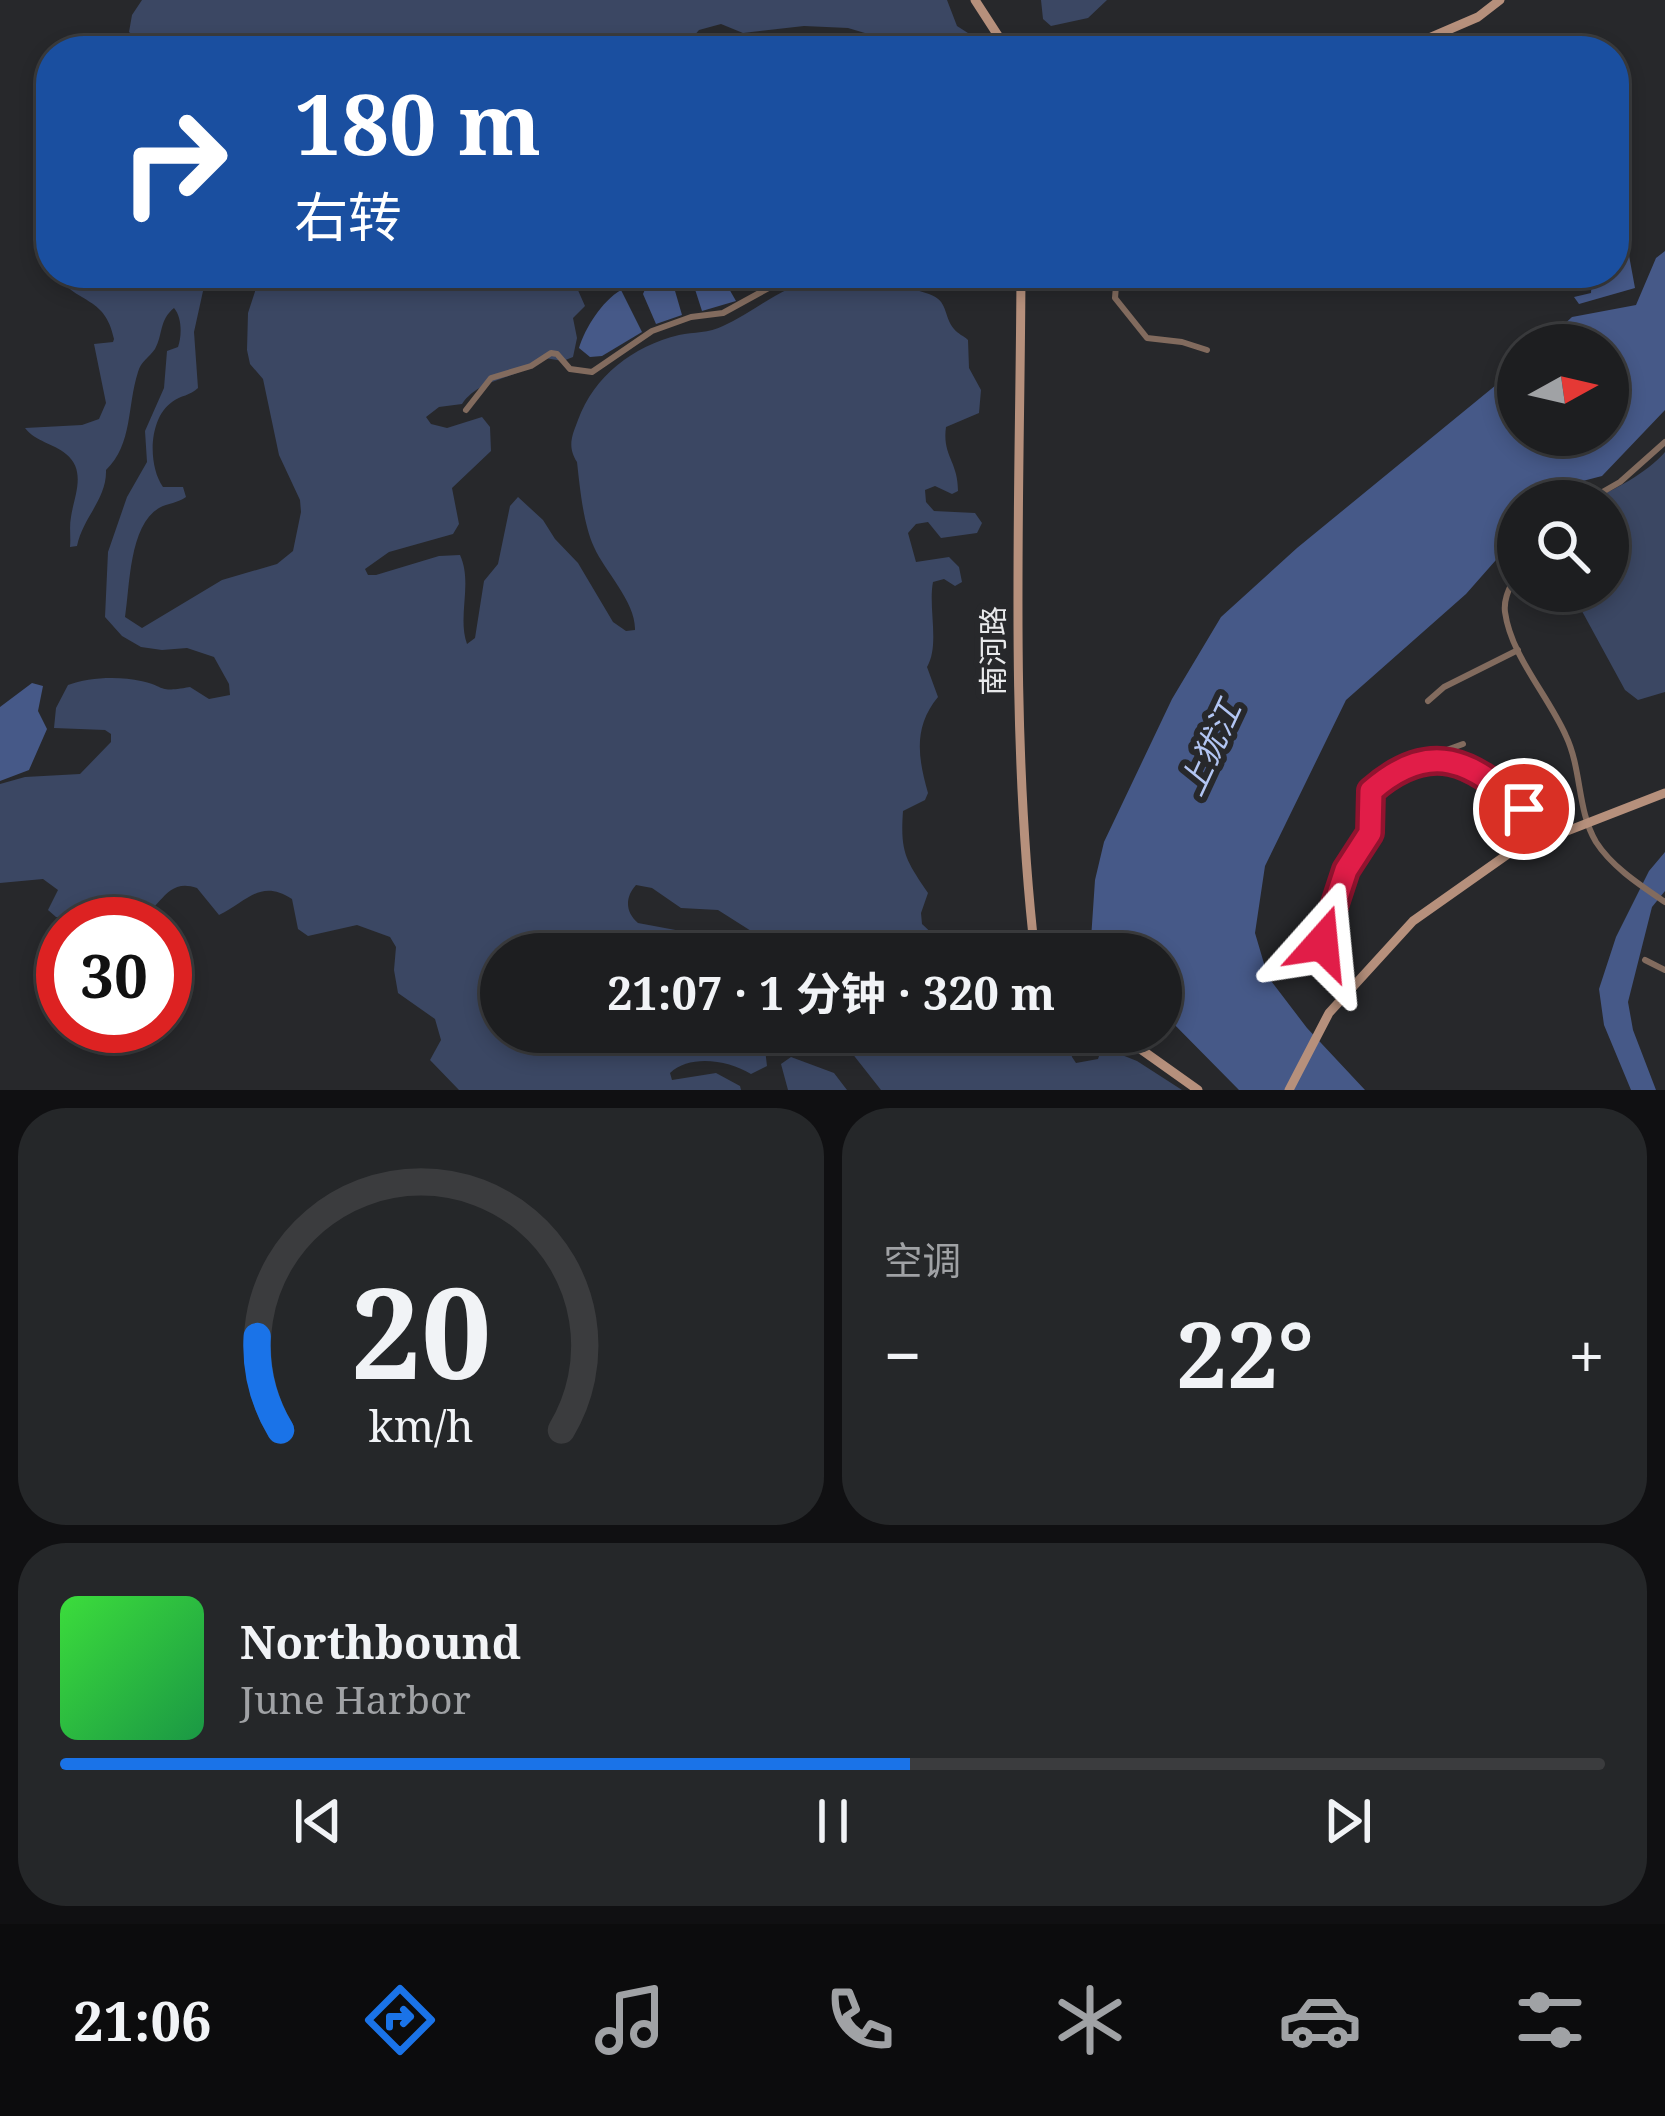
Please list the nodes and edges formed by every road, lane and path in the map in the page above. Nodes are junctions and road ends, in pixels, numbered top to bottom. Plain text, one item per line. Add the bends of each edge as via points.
1 (975, 0) edge
2 (1500, 0) edge
3 (998, 36) edge
4 (1434, 36) edge
5 (769, 288) edge
6 (1021, 288) edge
7 (1116, 288) edge
8 (1207, 350) dead end
9 (466, 410) dead end
10 (1665, 442) edge
11 (1622, 480) edge
12 (1505, 612) edge
13 (1518, 650) junction
14 (1429, 701) dead end
15 (1463, 744) dead end
16 (1419, 760) junction
17 (1665, 793) edge
18 (1586, 823) junction
19 (1563, 832) junction
20 (1665, 902) edge
21 (1033, 933) edge
22 (1322, 943) dead end
23 (1645, 960) dead end
24 (1665, 970) edge
25 (1146, 1053) edge
26 (1198, 1090) edge
27 (1289, 1090) edge

1 - 3 street
2 - 4 street
5 - 9 street via 723,313 652,332 592,372 570,369 551,353 496,376
6 - 21 street, 南河路 via 1019,787
7 - 8 street via 1147,338
10 - 11 street
12 - 13 street
13 - 14 street
13 - 18 street via 1567,737
15 - 16 street
16 - 19 street via 1472,770 1538,822 1556,818
16 - 22 street via 1371,791 1370,833 1346,870
17 - 18 street
18 - 19 street
18 - 20 street via 1607,857
19 - 27 street via 1508,854 1413,921 1328,1013
23 - 24 street
25 - 26 street

